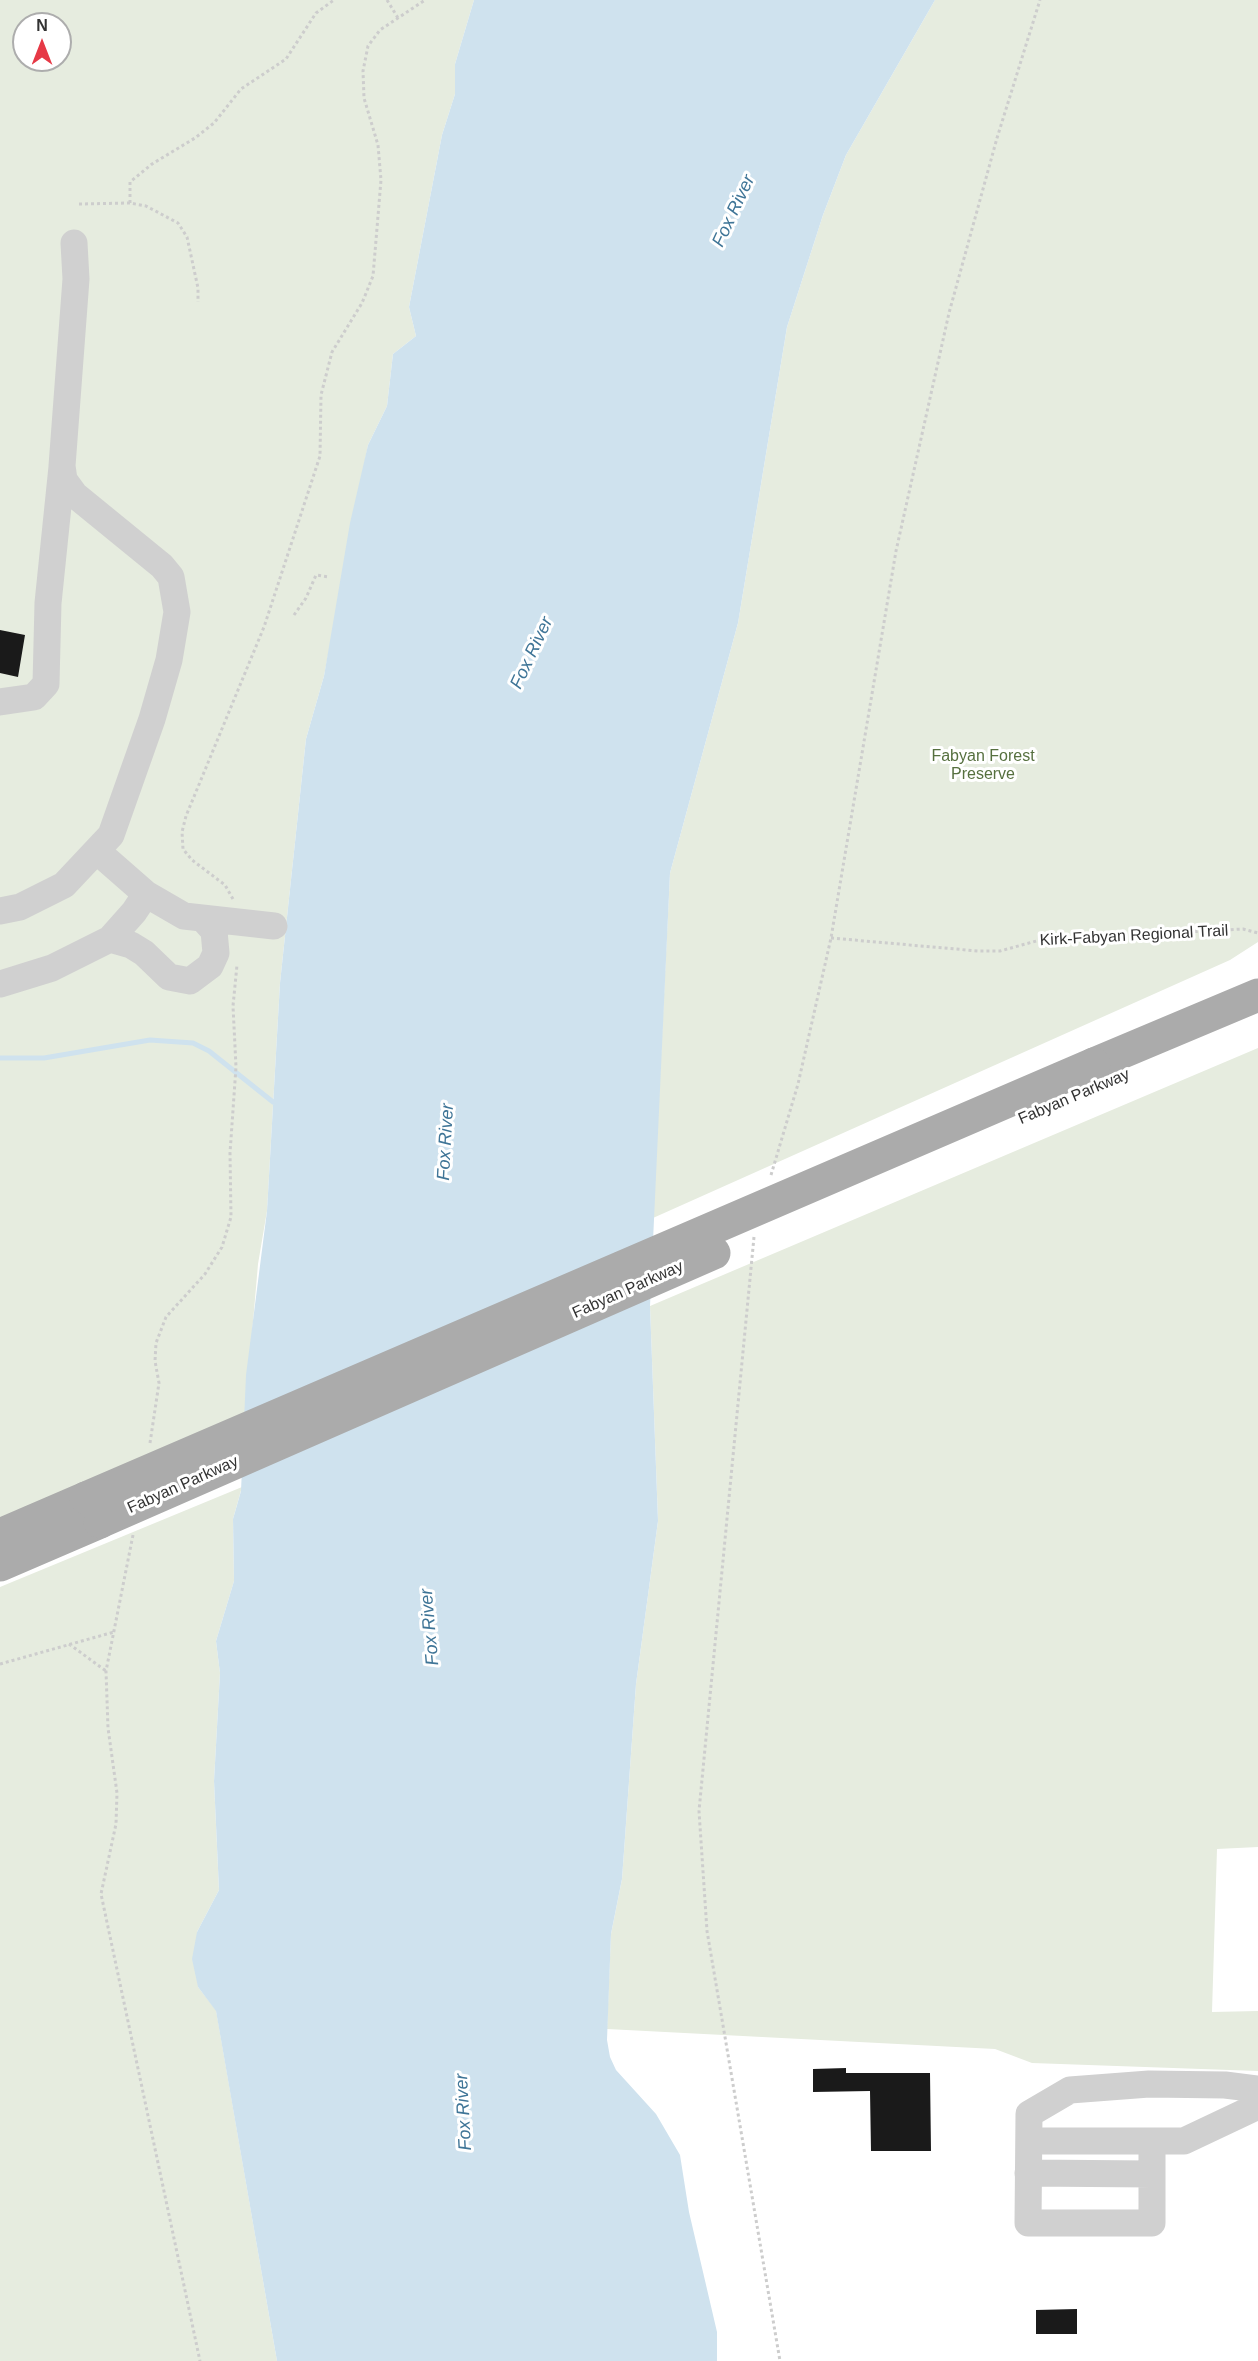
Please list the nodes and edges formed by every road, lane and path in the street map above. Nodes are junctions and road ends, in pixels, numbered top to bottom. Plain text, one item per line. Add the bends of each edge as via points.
1 (334, 0) edge
2 (387, 0) edge
3 (425, 0) edge
4 (398, 18) junction
5 (130, 203) junction
6 (79, 204) dead end
7 (74, 243) dead end
8 (198, 302) dead end
9 (62, 466) junction
10 (329, 577) dead end
11 (294, 615) dead end
12 (0, 702) edge
13 (98, 852) junction
14 (146, 894) junction
15 (0, 911) edge
16 (204, 920) junction
17 (236, 924) junction
18 (274, 926) dead end
19 (1258, 933) edge
20 (831, 938) dead end
21 (110, 939) junction
22 (0, 984) edge
23 (1258, 995) edge
24 (1258, 1019) edge
25 (1099, 1074) junction
26 (150, 1447) dead end
27 (93, 1510) junction
28 (134, 1528) dead end
29 (0, 1535) edge
30 (0, 1565) edge
31 (114, 1632) junction
32 (69, 1644) junction
33 (0, 1664) edge
34 (106, 1671) junction
35 (1258, 2089) edge
36 (1258, 2106) edge
37 (1029, 2141) junction
38 (1152, 2141) junction
39 (1028, 2173) junction
40 (1152, 2174) junction
41 (200, 2361) edge

1 - 5 path via 315,13 286,59 241,89 195,138 130,182
2 - 4 path
3 - 4 path
4 - 17 path via 380,30 368,46 363,70 364,98 378,145 381,180 373,276 362,303 332,352 321,395 320,456 264,627 182,832 183,849 225,885 236,903
5 - 6 path
5 - 8 path via 161,212 178,223 187,237
7 - 9 lane via 76,279
9 - 12 lane via 48,603 46,684 34,697
9 - 13 lane via 64,480 75,495 171,577 177,612 169,660 152,718 111,835
10 - 11 path via 316,575
13 - 14 lane
13 - 15 lane via 64,885 46,896
14 - 16 lane via 184,916
14 - 21 lane
16 - 17 lane
16 - 21 lane via 214,931 216,954 210,966 190,981 169,977 137,949
17 - 18 lane
17 - 26 path via 231,1217 222,1247 205,1274 166,1317 156,1343 159,1383
19 - 20 path, Kirk-Fabyan Regional Trail via 1243,929 1040,940 1000,951
21 - 22 lane via 52,968
23 - 25 main road, Fabyan Parkway
24 - 25 main road, Fabyan Parkway
25 - 27 main road, Fabyan Parkway, bridge
27 - 29 main road, Fabyan Parkway
27 - 30 main road, Fabyan Parkway
28 - 31 path
31 - 32 path
31 - 34 path
32 - 33 path
32 - 34 path
34 - 41 path via 108,1728 117,1793 116,1824 101,1894
35 - 37 lane via 1149,2084 1070,2090 1029,2114
36 - 38 lane via 1184,2141
37 - 38 lane
37 - 39 lane
38 - 40 lane
39 - 40 lane
39 - 40 lane via 1028,2223 1152,2223

